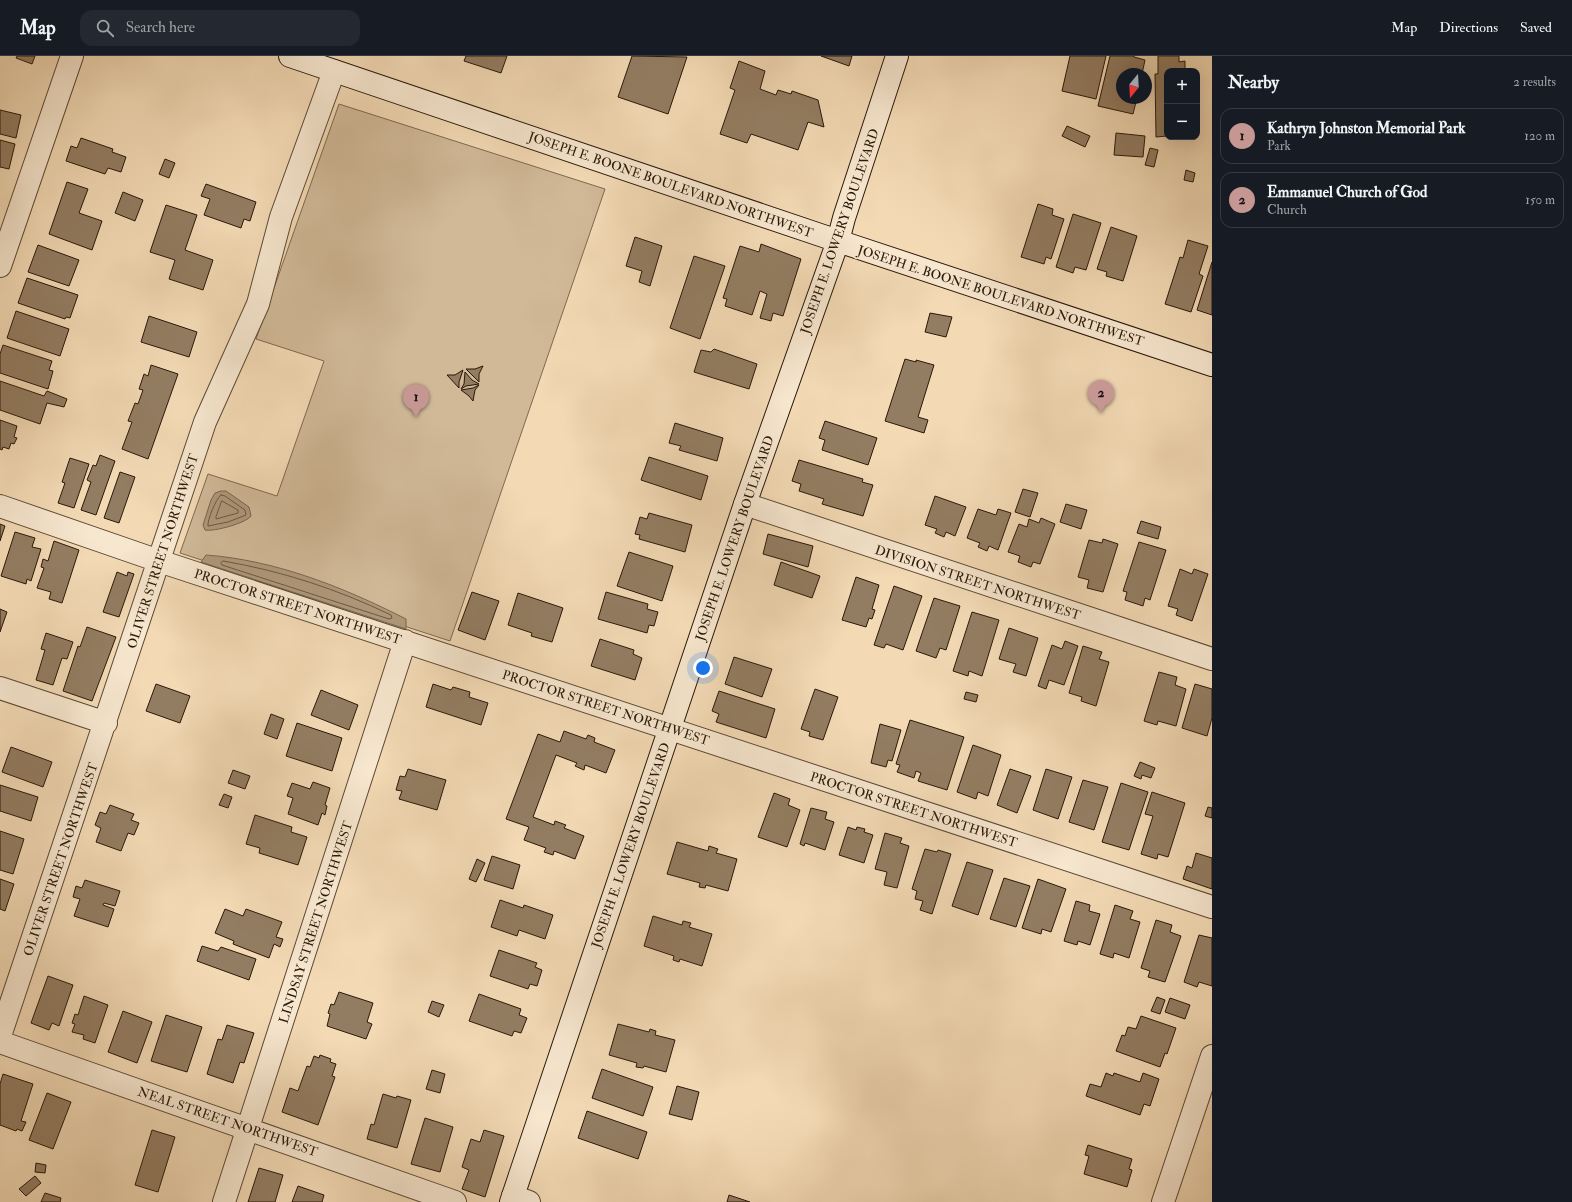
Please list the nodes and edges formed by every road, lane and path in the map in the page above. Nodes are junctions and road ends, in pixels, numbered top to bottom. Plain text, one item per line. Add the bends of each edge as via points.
1 (72, 56) edge
2 (290, 56) edge
3 (897, 56) edge
4 (334, 71) junction
5 (838, 241) junction
6 (0, 266) edge
7 (1212, 365) edge
8 (745, 504) junction
9 (0, 506) edge
10 (158, 561) junction
11 (406, 641) junction
12 (1212, 659) edge
13 (0, 688) edge
14 (106, 722) junction
15 (670, 728) junction
16 (1212, 907) edge
17 (0, 1036) edge
18 (0, 1042) edge
19 (1212, 1056) edge
20 (248, 1128) junction
21 (517, 1200) edge
22 (224, 1202) edge
23 (455, 1202) edge
24 (1163, 1202) edge

1 - 6 street
2 - 4 street, JOSEPH E. BOONE BOULEVARD NORTHWEST
3 - 5 street, JOSEPH E. LOWERY BOULEVARD
4 - 5 street, JOSEPH E. BOONE BOULEVARD NORTHWEST
4 - 10 street, OLIVER STREET NORTHWEST via 281,217 258,304 206,422
5 - 7 street, JOSEPH E. BOONE BOULEVARD NORTHWEST
5 - 8 street, JOSEPH E. LOWERY BOULEVARD
8 - 12 street, DIVISION STREET NORTHWEST
8 - 15 street, JOSEPH E. LOWERY BOULEVARD
9 - 10 street, PROCTOR STREET NORTHWEST
10 - 11 street, PROCTOR STREET NORTHWEST
10 - 14 street, OLIVER STREET NORTHWEST
11 - 15 street, PROCTOR STREET NORTHWEST
11 - 20 street, LINDSAY STREET NORTHWEST
13 - 14 street
14 - 17 street, OLIVER STREET NORTHWEST
15 - 16 street, PROCTOR STREET NORTHWEST
15 - 21 street, JOSEPH E. LOWERY BOULEVARD
18 - 20 street, NEAL STREET NORTHWEST
19 - 24 street
20 - 22 street, LINDSAY STREET NORTHWEST
20 - 23 street, NEAL STREET NORTHWEST

